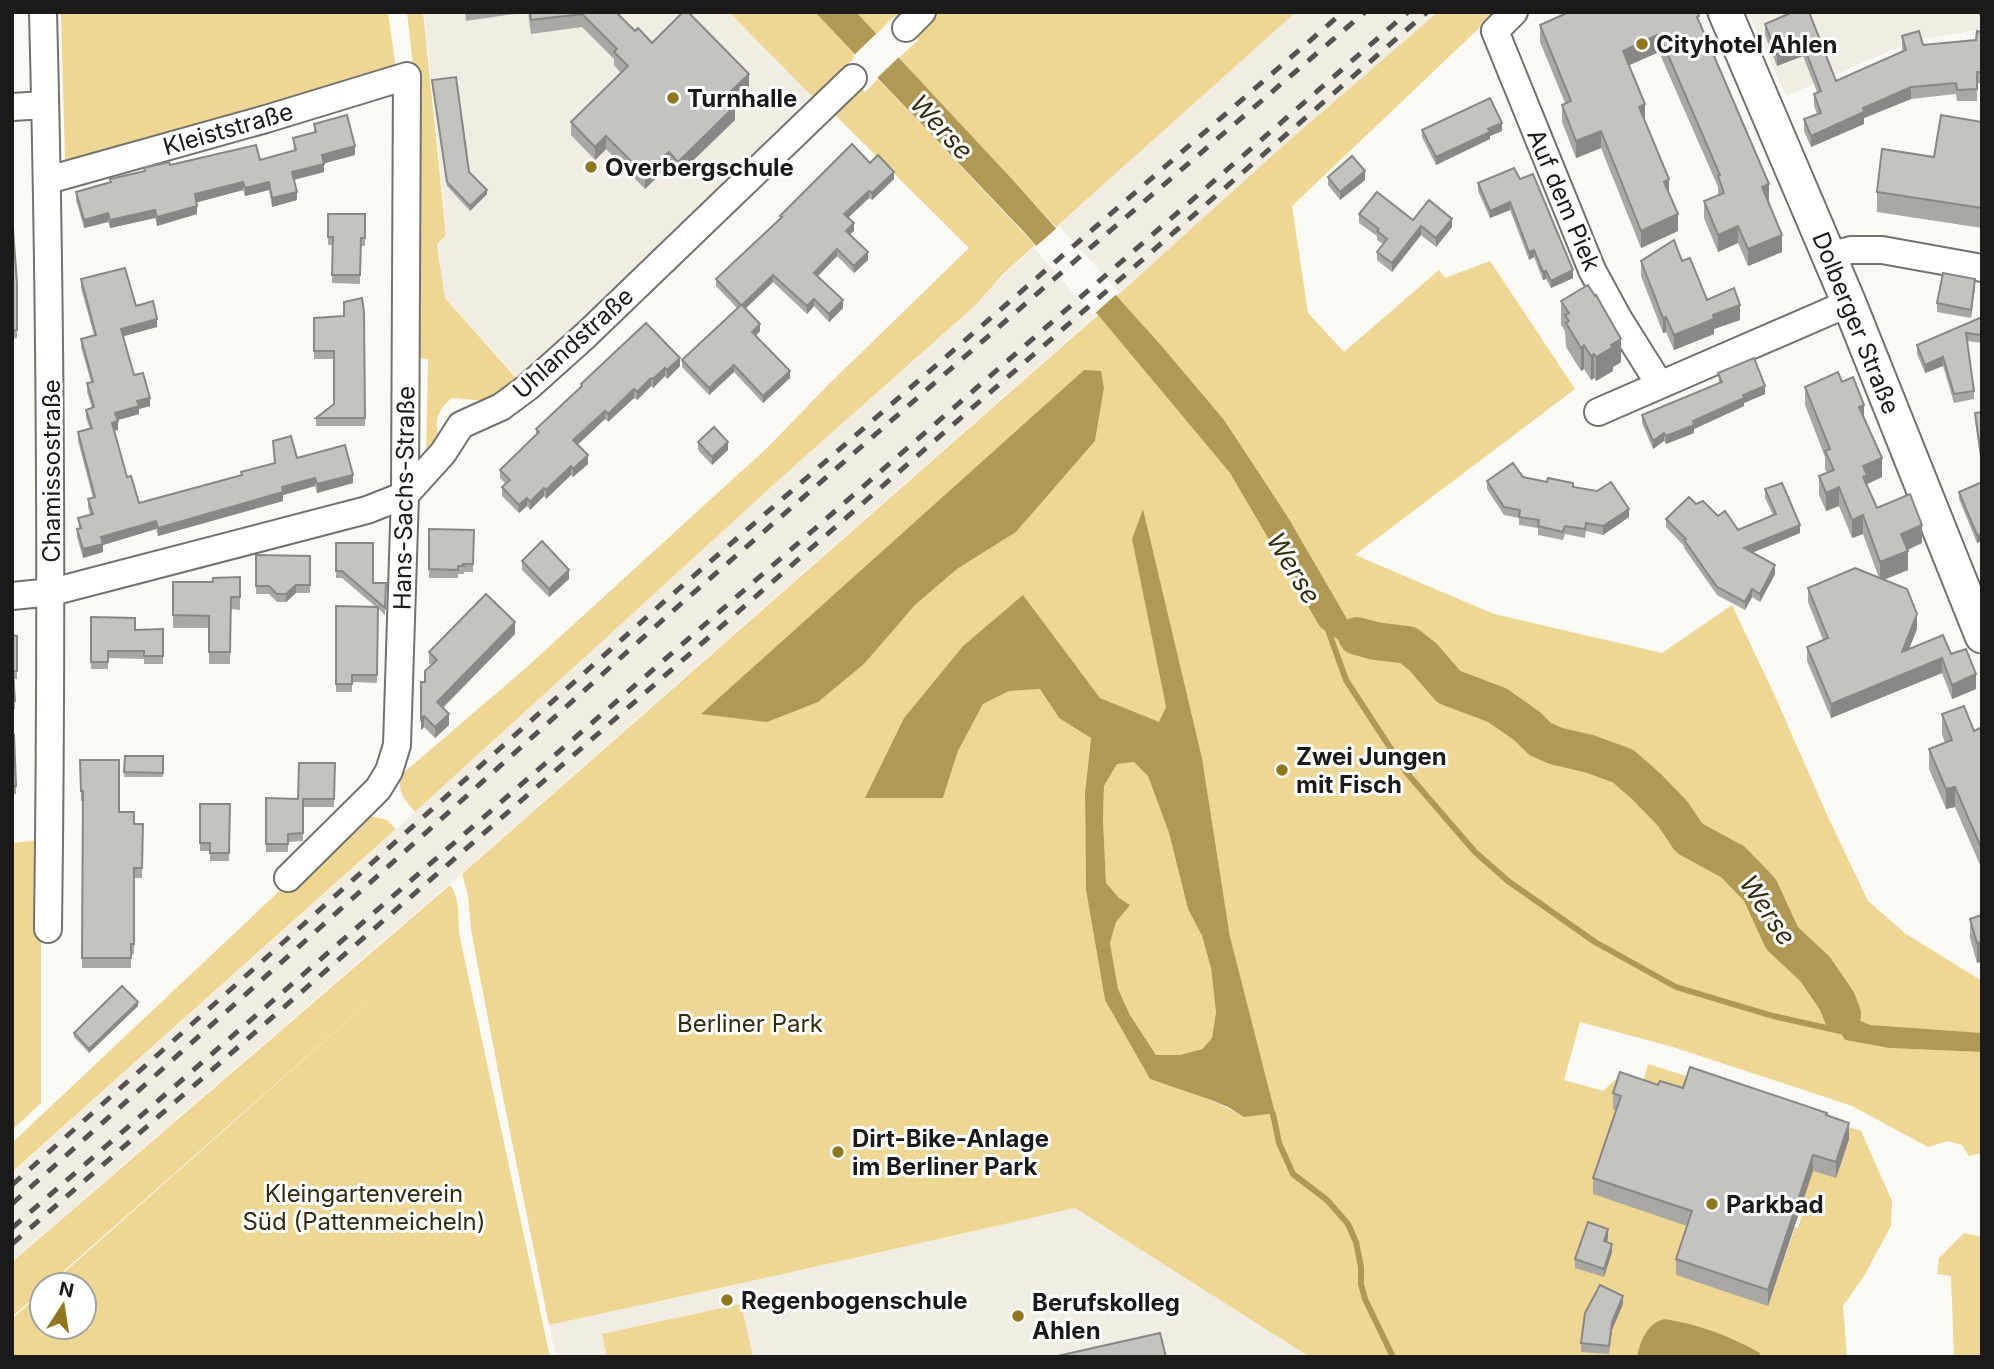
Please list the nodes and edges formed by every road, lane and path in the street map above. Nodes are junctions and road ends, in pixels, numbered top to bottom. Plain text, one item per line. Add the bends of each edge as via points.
1 (43, 12) edge
2 (1514, 12) edge
3 (1725, 12) edge
4 (407, 76) joint
5 (853, 78) dead end
6 (46, 104) junction
7 (12, 107) edge
8 (48, 180) junction
9 (1828, 256) junction
10 (1982, 268) edge
11 (1849, 303) junction
12 (1660, 385) junction
13 (1598, 412) dead end
14 (405, 495) junction
15 (52, 592) junction
16 (12, 596) edge
17 (1982, 636) edge
18 (288, 878) dead end
19 (48, 929) dead end

1 - 6 street, Chamissostraße
2 - 12 street, Auf dem Piek via 1495,31 1592,270
3 - 9 street, Dolberger Straße
4 - 8 street, Kleiststraße
4 - 14 street, Hans-Sachs-Straße
5 - 14 street, Uhlandstraße via 528,387 501,407 461,425
6 - 7 street
6 - 8 street, Chamissostraße
8 - 15 street, Chamissostraße
9 - 10 street via 1882,250
9 - 11 street, Dolberger Straße
11 - 12 street
11 - 17 street, Dolberger Straße
12 - 13 street
14 - 15 street, Uhlandstraße via 367,510
14 - 18 street, Hans-Sachs-Straße via 397,745 378,789
15 - 16 street, Uhlandstraße
15 - 19 street, Chamissostraße

